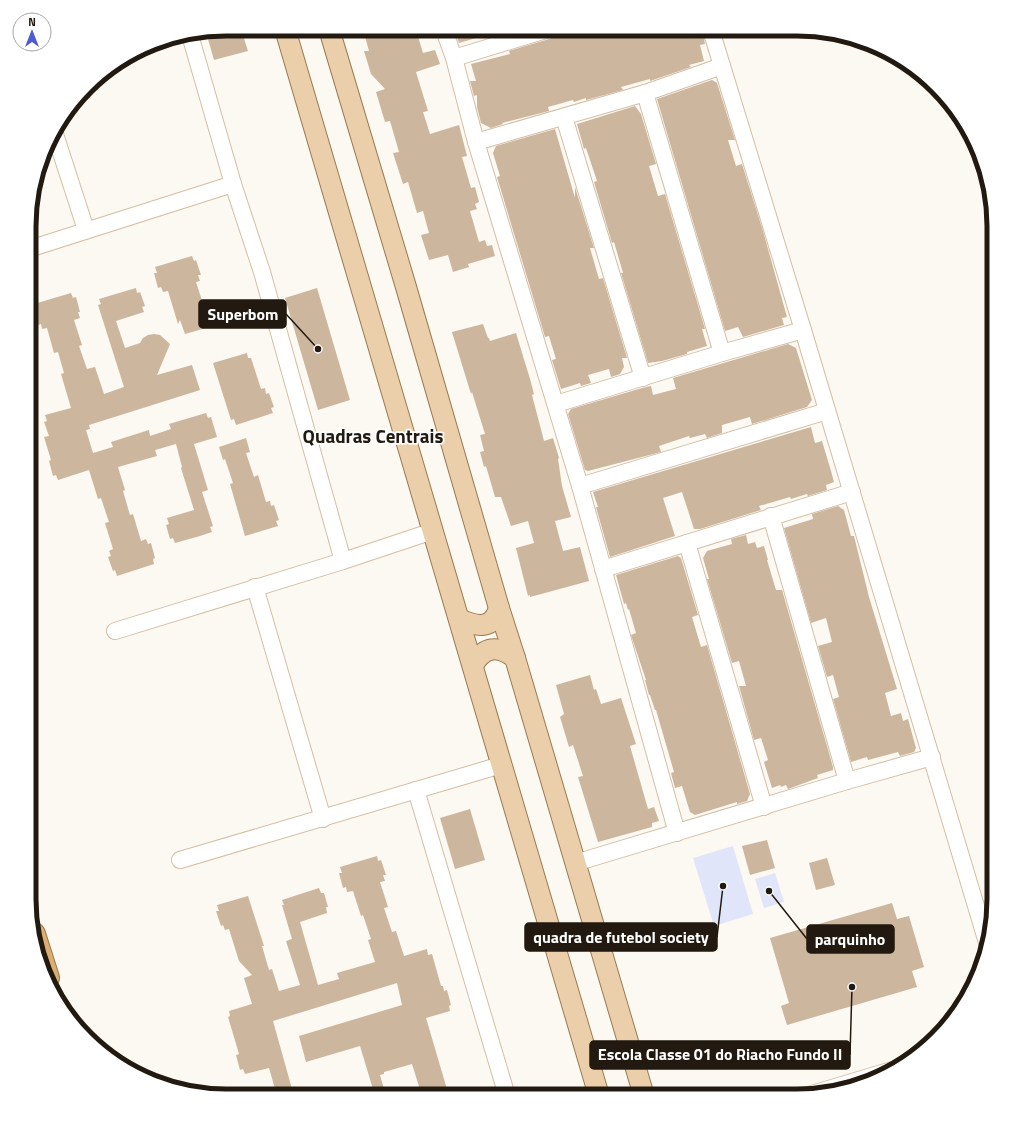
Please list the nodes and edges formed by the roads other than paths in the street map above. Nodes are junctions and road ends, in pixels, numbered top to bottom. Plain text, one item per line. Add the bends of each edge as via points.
1 (287, 36) edge
2 (331, 36) edge
3 (446, 36) edge
4 (526, 36) edge
5 (713, 36) edge
6 (191, 40) edge
7 (454, 58) junction
8 (722, 66) junction
9 (645, 93) junction
10 (564, 117) junction
11 (57, 140) edge
12 (476, 142) junction
13 (233, 184) junction
14 (86, 230) junction
15 (36, 247) edge
16 (803, 330) junction
17 (722, 353) junction
18 (643, 378) junction
19 (556, 404) junction
20 (827, 411) junction
21 (580, 486) junction
22 (852, 492) junction
23 (771, 516) junction
24 (433, 531) junction
25 (687, 543) junction
26 (343, 561) junction
27 (603, 569) junction
28 (255, 587) junction
29 (499, 608) junction
30 (459, 619) junction
31 (115, 630) dead end
32 (515, 658) junction
33 (473, 665) junction
34 (932, 757) junction
35 (501, 765) junction
36 (847, 781) junction
37 (416, 790) junction
38 (764, 807) junction
39 (323, 819) junction
40 (677, 833) junction
41 (180, 860) dead end
42 (575, 863) junction
43 (984, 932) edge
44 (505, 1089) edge
45 (597, 1089) edge
46 (642, 1089) edge

1 - 24 main road
2 - 29 main road
3 - 7 street
4 - 7 street
5 - 8 street
6 - 13 street
7 - 12 street
8 - 9 street
8 - 16 street
9 - 10 street
9 - 17 street
10 - 12 street
10 - 18 street
11 - 14 street
12 - 19 street
13 - 14 street
13 - 26 street via 262,272
14 - 15 street
16 - 17 street
16 - 20 street
17 - 18 street
18 - 19 street
19 - 21 street
20 - 21 street
20 - 22 street
21 - 27 street
22 - 23 street
22 - 34 street
23 - 25 street
23 - 36 street
24 - 26 street
24 - 30 main road
25 - 27 street
25 - 38 street
26 - 28 street
27 - 40 street
28 - 31 street
28 - 39 street
29 - 30 main road via 492,621 478,626
29 - 32 main road
30 - 33 main road
32 - 33 main road via 501,649 492,650 477,658
32 - 42 main road
33 - 35 main road
34 - 36 street
34 - 43 street
35 - 37 street
35 - 45 main road
36 - 38 street
37 - 39 street
37 - 44 street
38 - 40 street
39 - 41 street
40 - 42 street
42 - 46 main road

